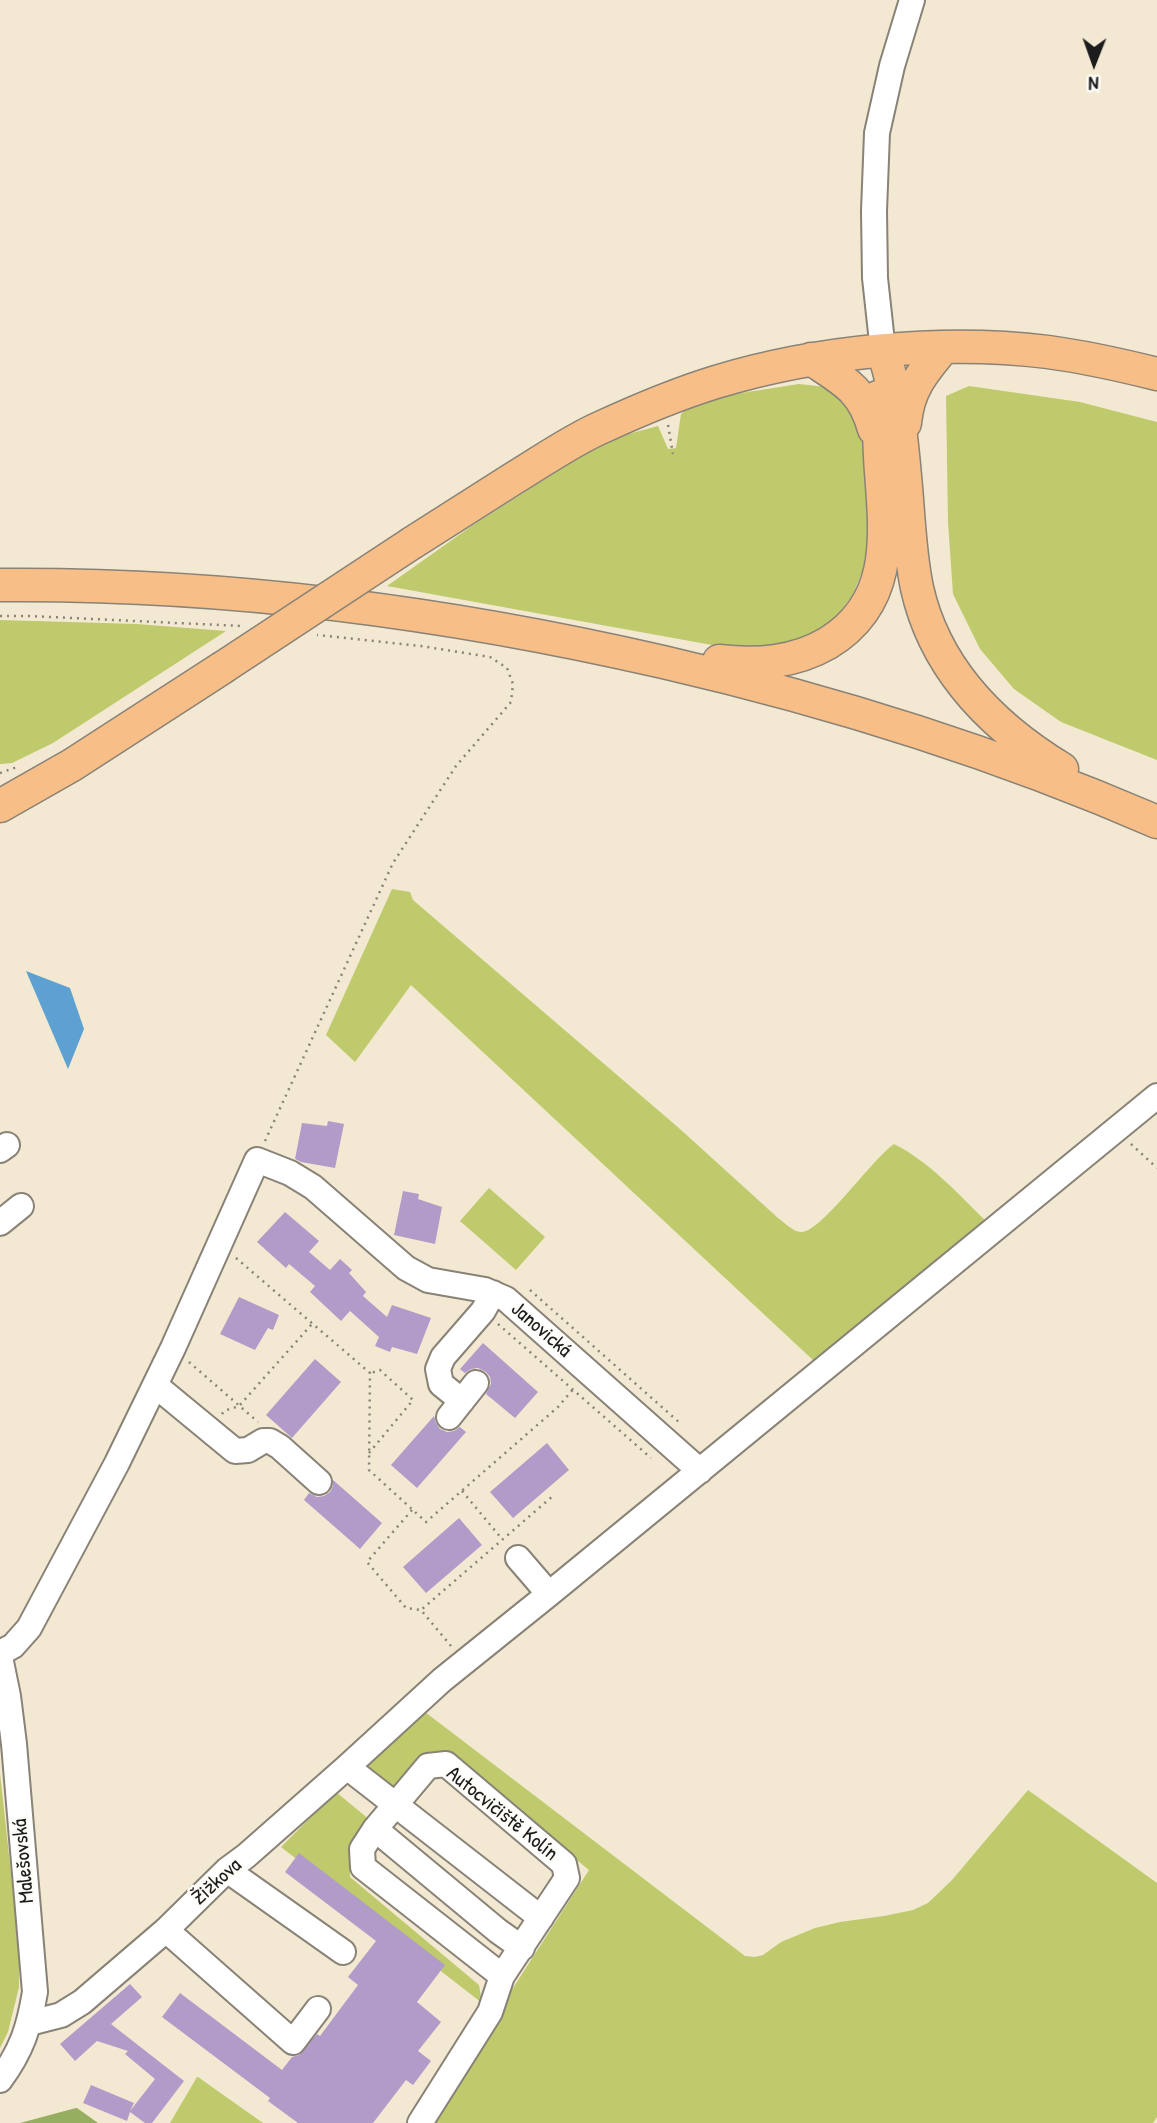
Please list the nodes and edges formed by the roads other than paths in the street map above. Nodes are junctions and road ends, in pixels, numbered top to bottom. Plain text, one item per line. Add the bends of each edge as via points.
1 (912, 0) edge
2 (943, 348) junction
3 (883, 351) junction
4 (811, 359) junction
5 (1157, 374) edge
6 (891, 450) junction
7 (0, 585) edge
8 (81, 587) junction
9 (0, 598) edge
10 (603, 648) junction
11 (72, 765) junction
12 (0, 786) edge
13 (0, 806) edge
14 (1148, 818) edge
15 (1157, 1096) edge
16 (21, 1206) dead end
17 (0, 1223) edge
18 (488, 1302) junction
19 (155, 1387) junction
20 (462, 1400) dead end
21 (700, 1471) junction
22 (319, 1482) dead end
23 (510, 1549) road end
24 (549, 1594) junction
25 (0, 1655) edge
26 (347, 1767) junction
27 (395, 1804) junction
28 (375, 1829) junction
29 (227, 1870) junction
30 (503, 1913) junction
31 (541, 1918) junction
32 (166, 1930) junction
33 (522, 1948) junction
34 (343, 1952) dead end
35 (502, 1976) junction
36 (318, 2009) dead end
37 (30, 2023) junction
38 (0, 2080) edge
39 (420, 2123) edge

1 - 3 street via 877,132 875,278
2 - 3 main road
2 - 5 main road via 1047,352
2 - 6 main road via 908,399
3 - 4 main road
3 - 6 main road via 878,380
4 - 6 main road via 859,395
4 - 11 main road, bridge via 715,382 659,402 552,454
6 - 10 main road via 880,573 871,599 843,634 807,654 772,662
6 - 14 main road via 918,589 937,643 957,678 984,711 1030,750
7 - 8 main road
8 - 9 main road
8 - 10 main road via 346,605
10 - 14 main road via 822,702 978,752
11 - 12 main road
11 - 13 main road
15 - 21 street, Žižkova
16 - 17 street
18 - 19 street, Janovická via 485,1290 428,1280 406,1268 313,1187 257,1160
18 - 20 street via 438,1369 442,1384
18 - 21 street, Janovická via 506,1299 581,1381
19 - 22 street via 235,1451 247,1450 272,1431 280,1447
19 - 25 street via 29,1628
21 - 24 street, Žižkova
23 - 24 street
24 - 26 street, Žižkova via 442,1680
25 - 37 street, Malešovská via 8,1696 34,1967
26 - 27 street
26 - 29 street, Žižkova
27 - 28 street, Autocvičiště Kolín
27 - 30 street
27 - 31 street, Autocvičiště Kolín via 428,1766 446,1764 565,1864 567,1878
28 - 30 street via 446,1888 459,1880
28 - 35 street, Autocvičiště Kolín via 362,1849 363,1867
29 - 32 street, Žižkova
29 - 34 street
30 - 31 street
30 - 33 street
31 - 33 street, Autocvičiště Kolín
32 - 36 street via 293,2042
32 - 37 street, Žižkova via 82,2002 61,2015
33 - 35 street, Autocvičiště Kolín
35 - 39 street, Autocvičiště Kolín via 490,2012
37 - 38 street via 21,2048

